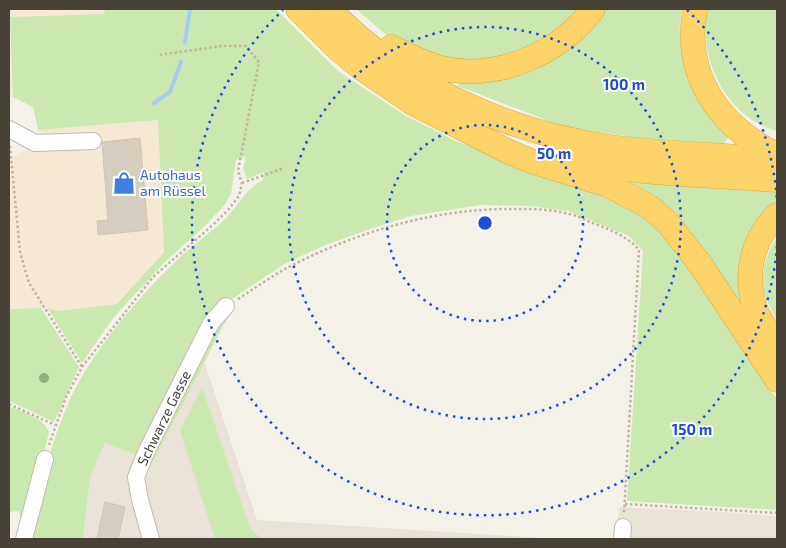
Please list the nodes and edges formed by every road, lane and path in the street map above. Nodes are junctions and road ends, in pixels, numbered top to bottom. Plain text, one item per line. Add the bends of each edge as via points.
1 (298, 9) edge
2 (593, 9) edge
3 (695, 9) edge
4 (333, 13) edge
5 (158, 55) dead end
6 (465, 131) junction
7 (9, 134) edge
8 (93, 141) dead end
9 (777, 155) edge
10 (777, 159) edge
11 (284, 168) dead end
12 (777, 180) edge
13 (242, 183) junction
14 (777, 215) edge
15 (226, 306) joint
16 (777, 344) edge
17 (82, 367) junction
18 (777, 380) edge
19 (9, 404) edge
20 (55, 425) junction
21 (45, 459) joint
22 (625, 504) junction
23 (777, 513) edge
24 (623, 533) edge
25 (24, 539) edge
26 (151, 539) edge

1 - 6 highway via 337,48 379,81
2 - 4 highway via 571,33 548,50 521,63 482,70 441,68 424,62 400,52
3 - 9 highway via 695,58 712,101 743,135
4 - 10 highway via 372,47 426,84 458,101 527,128 611,147
5 - 13 path via 246,46 259,62 238,172
6 - 12 highway via 538,154 576,162
6 - 18 highway via 531,161 608,185 650,207 668,223 700,264
7 - 8 street via 35,143
7 - 17 path via 20,252 29,283
11 - 13 path
13 - 17 path via 239,196 228,210 154,276
14 - 16 highway via 758,240 750,279 755,309
15 - 22 path via 320,252 377,230 426,217 480,210 533,209 569,214 627,239 639,250
15 - 26 street, Schwarze Gasse via 211,323 136,477
17 - 20 path
19 - 20 path
20 - 21 path
21 - 25 street
22 - 23 path
22 - 24 path

